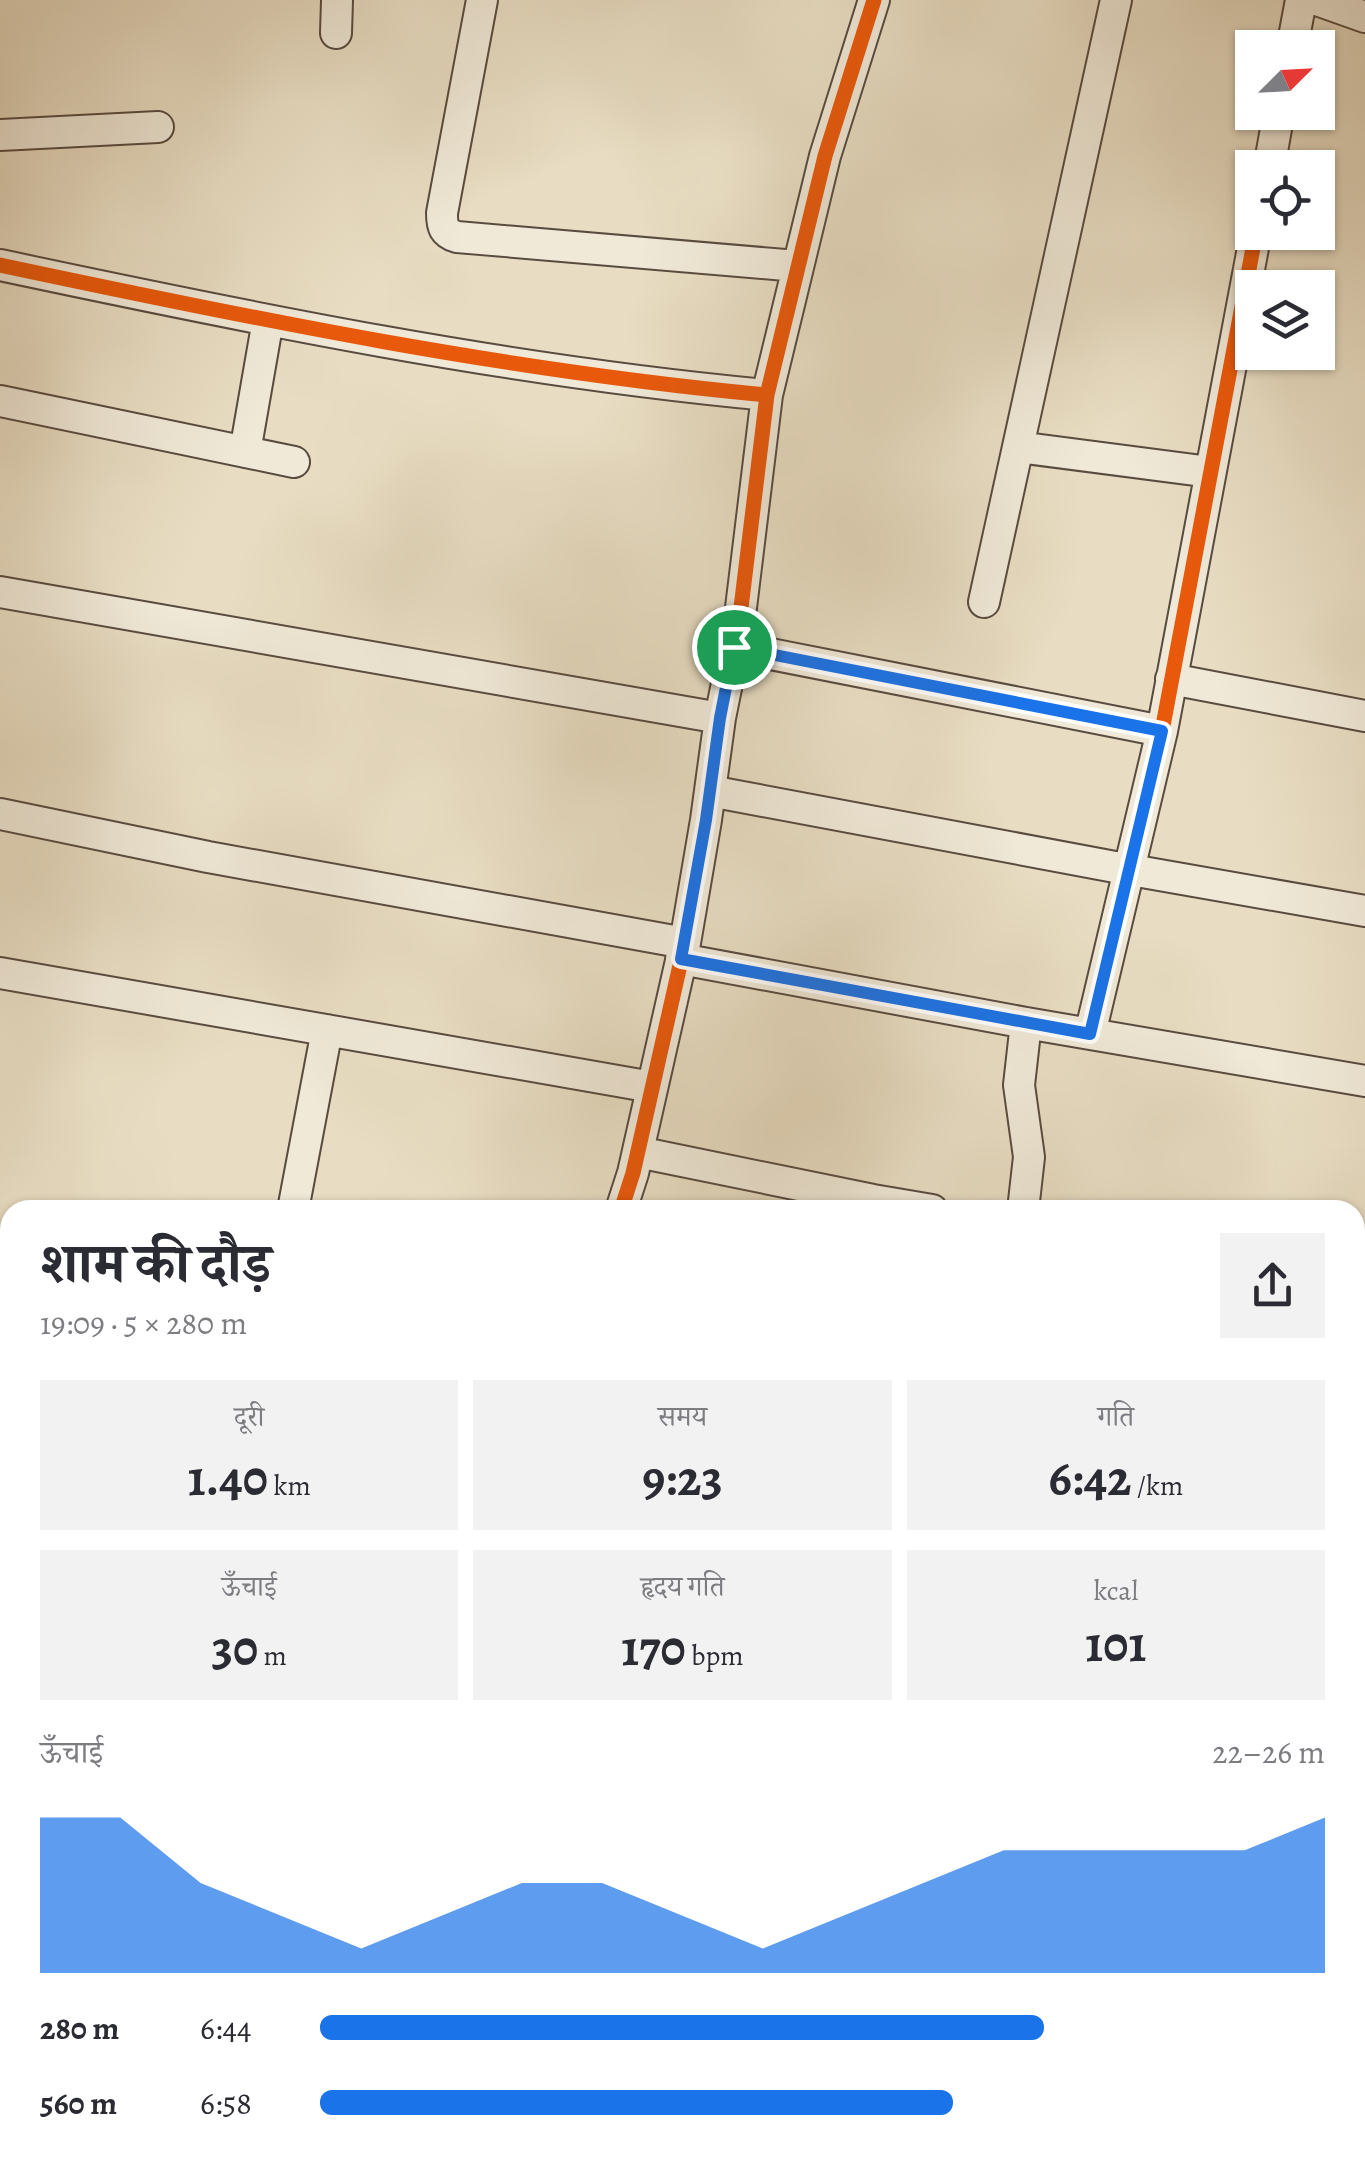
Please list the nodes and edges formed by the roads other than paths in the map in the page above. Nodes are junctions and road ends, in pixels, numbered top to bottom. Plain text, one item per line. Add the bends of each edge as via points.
1 (336, 0) edge
2 (482, 0) edge
3 (874, 0) edge
4 (1116, 0) edge
5 (1301, 0) edge
6 (1317, 0) edge
7 (1365, 17) edge
8 (1295, 30) edge
9 (336, 33) dead end
10 (158, 126) dead end
11 (0, 135) edge
12 (1253, 250) edge
13 (0, 265) edge
14 (798, 266) junction
15 (268, 320) junction
16 (767, 395) junction
17 (0, 401) edge
18 (1018, 447) junction
19 (245, 452) junction
20 (294, 462) dead end
21 (1210, 472) junction
22 (0, 592) edge
23 (984, 602) dead end
24 (734, 647) junction
25 (1170, 680) junction
26 (1365, 716) edge
27 (720, 718) junction
28 (1162, 731) junction
29 (710, 791) junction
30 (0, 814) edge
31 (1131, 870) junction
32 (1365, 911) edge
33 (683, 951) junction
34 (0, 972) edge
35 (1026, 1023) junction
36 (327, 1030) junction
37 (1090, 1034) junction
38 (1365, 1080) edge
39 (652, 1087) junction
40 (638, 1152) junction
41 (298, 1200) edge
42 (624, 1200) edge
43 (874, 1200) edge
44 (1023, 1200) edge

1 - 9 street
2 - 14 street via 442,213 448,234
3 - 14 street
4 - 18 street
5 - 8 street
6 - 7 street
10 - 11 street
12 - 21 street
13 - 15 street
14 - 16 street
15 - 16 street via 508,364
15 - 19 street
16 - 24 street
17 - 19 street
18 - 21 street
18 - 23 street
19 - 20 street
21 - 25 street
22 - 27 street
24 - 27 street
24 - 28 street
25 - 26 street
25 - 28 street
27 - 29 street
28 - 31 street
29 - 31 street
29 - 33 street
30 - 33 street
31 - 32 street
31 - 37 street
33 - 35 street
33 - 39 street
34 - 36 street
35 - 37 street
35 - 44 street via 1019,1085 1029,1157
36 - 39 street
36 - 41 street
37 - 38 street
39 - 40 street
40 - 42 street
40 - 43 street

